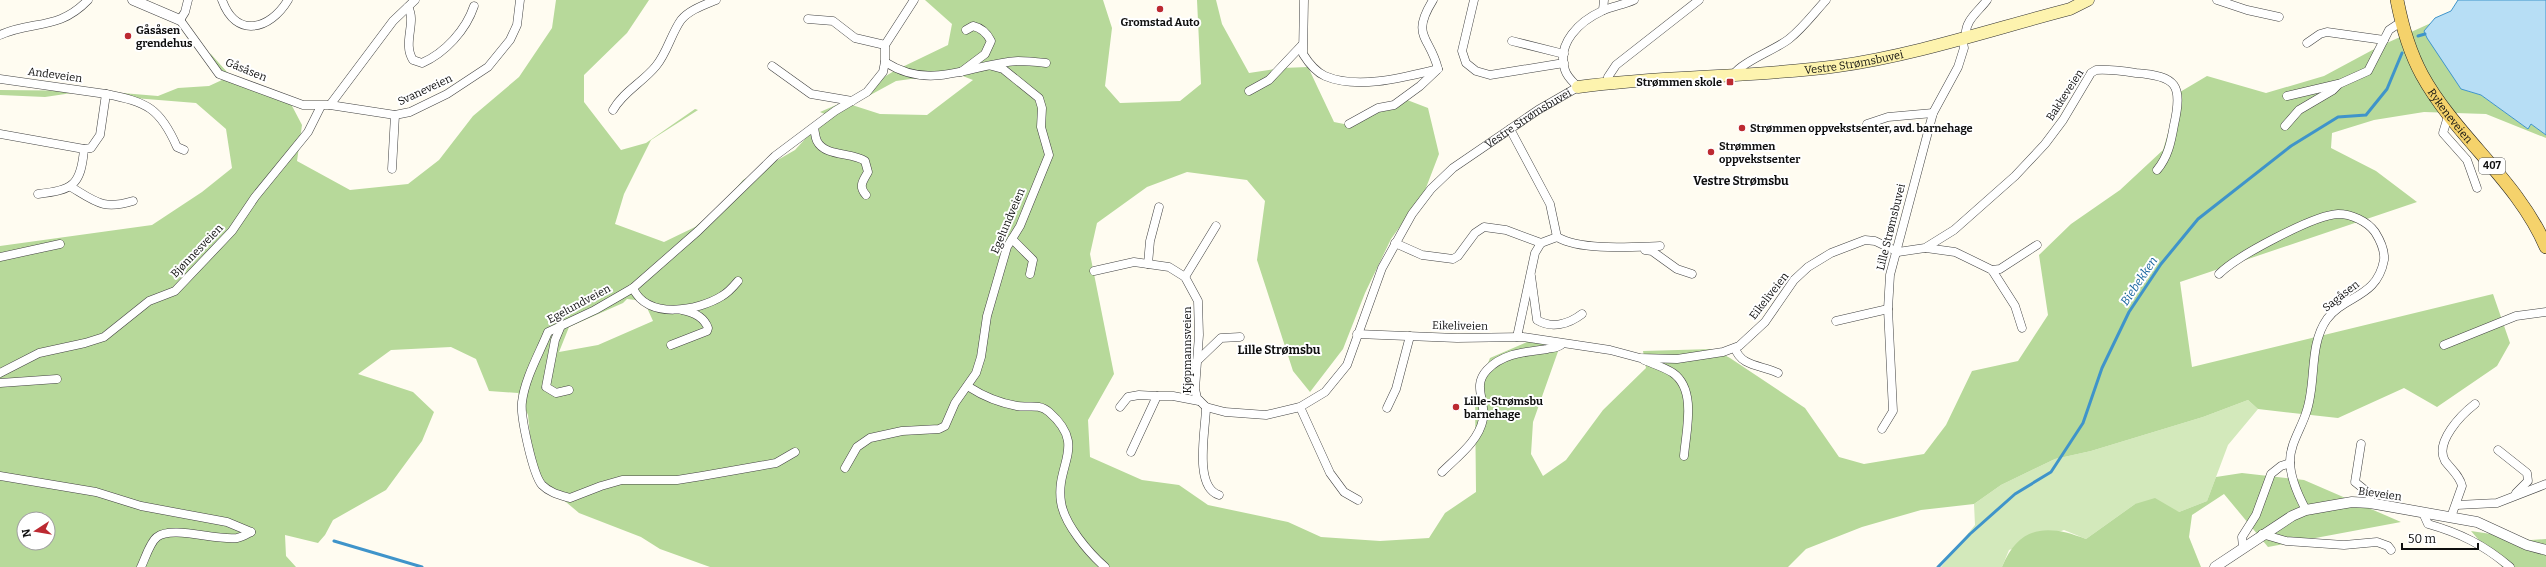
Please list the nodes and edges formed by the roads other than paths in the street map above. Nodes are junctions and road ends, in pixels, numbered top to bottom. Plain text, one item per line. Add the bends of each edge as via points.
1 (88, 0) edge
2 (133, 0) edge
3 (188, 0) edge
4 (222, 0) edge
5 (288, 0) edge
6 (416, 0) edge
7 (520, 0) edge
8 (716, 0) edge
9 (914, 0) edge
10 (1304, 0) edge
11 (1434, 0) edge
12 (1474, 0) edge
13 (1604, 0) edge
14 (1634, 0) edge
15 (1699, 0) edge
16 (1826, 0) edge
17 (1987, 0) edge
18 (2088, 0) edge
19 (2217, 0) edge
20 (2397, 0) edge
21 (474, 6) dead end
22 (408, 7) junction
23 (1603, 10) junction
24 (2279, 17) dead end
25 (808, 19) dead end
26 (180, 20) junction
27 (2402, 22) junction
28 (966, 30) dead end
29 (0, 35) edge
30 (1964, 37) junction
31 (2384, 40) junction
32 (1512, 41) dead end
33 (2307, 43) dead end
34 (885, 45) junction
35 (1302, 45) junction
36 (1564, 58) junction
37 (886, 62) junction
38 (1046, 63) dead end
39 (772, 66) dead end
40 (992, 66) junction
41 (1438, 69) junction
42 (961, 73) junction
43 (1734, 74) junction
44 (0, 79) edge
45 (1608, 83) junction
46 (2339, 84) junction
47 (1578, 87) junction
48 (1249, 91) dead end
49 (106, 94) junction
50 (2287, 96) dead end
51 (852, 101) junction
52 (330, 105) junction
53 (321, 106) junction
54 (613, 110) dead end
55 (1933, 113) junction
56 (2449, 113) junction
57 (395, 115) junction
58 (1350, 124) dead end
59 (1867, 124) dead end
60 (2285, 126) dead end
61 (814, 128) junction
62 (1510, 129) junction
63 (0, 134) edge
64 (84, 149) junction
65 (184, 150) dead end
66 (392, 169) dead end
67 (2157, 170) dead end
68 (71, 186) junction
69 (2477, 188) dead end
70 (38, 194) dead end
71 (866, 195) dead end
72 (133, 201) dead end
73 (1159, 207) dead end
74 (1216, 226) dead end
75 (1557, 237) junction
76 (1012, 239) junction
77 (2545, 242) edge
78 (1395, 243) junction
79 (1541, 243) junction
80 (60, 244) dead end
81 (2037, 245) dead end
82 (1660, 246) dead end
83 (1634, 247) junction
84 (1925, 248) junction
85 (1895, 250) junction
86 (0, 257) edge
87 (1531, 263) junction
88 (1148, 264) junction
89 (1992, 270) junction
90 (1094, 271) dead end
91 (1030, 274) dead end
92 (1692, 274) dead end
93 (2220, 274) dead end
94 (1185, 277) junction
95 (738, 281) dead end
96 (633, 288) junction
97 (675, 309) junction
98 (1888, 309) junction
99 (2546, 312) edge
100 (1582, 314) dead end
101 (1836, 321) dead end
102 (560, 328) junction
103 (2022, 328) dead end
104 (1357, 334) junction
105 (1410, 336) junction
106 (1240, 337) dead end
107 (1517, 337) junction
108 (1562, 344) junction
109 (671, 345) dead end
110 (2444, 345) dead end
111 (1735, 348) junction
112 (1640, 358) junction
113 (1197, 360) junction
114 (0, 373) edge
115 (1778, 373) dead end
116 (57, 379) dead end
117 (0, 383) edge
118 (969, 387) junction
119 (569, 390) dead end
120 (1157, 396) junction
121 (1199, 401) junction
122 (2475, 404) dead end
123 (1120, 407) dead end
124 (1206, 407) junction
125 (1300, 407) junction
126 (1387, 408) dead end
127 (1882, 429) dead end
128 (2361, 444) dead end
129 (2498, 450) dead end
130 (795, 452) dead end
131 (1131, 452) dead end
132 (1684, 456) dead end
133 (2290, 463) junction
134 (844, 468) dead end
135 (1442, 472) dead end
136 (0, 476) edge
137 (2546, 484) edge
138 (1220, 495) dead end
139 (2512, 496) junction
140 (1358, 500) dead end
141 (2370, 503) junction
142 (2457, 505) junction
143 (2306, 510) junction
144 (2423, 513) junction
145 (2451, 517) junction
146 (2262, 534) junction
147 (2243, 547) junction
148 (2391, 550) dead end
149 (2546, 550) edge
150 (141, 567) edge
151 (1105, 567) edge
152 (2215, 567) edge
153 (2510, 567) edge

1 - 29 street via 68,17
2 - 26 street
3 - 26 street via 186,12
4 - 5 street via 227,14 236,21 252,26 274,19
6 - 22 street
7 - 57 street, Svaneveien via 517,25 510,40 488,67 447,94 410,112
8 - 54 street via 696,8 681,20 657,66 621,98
9 - 34 street
10 - 35 street
11 - 41 street via 1422,25 1423,36
12 - 36 street via 1462,51 1466,63 1476,71 1490,75
13 - 23 street
14 - 23 street
15 - 45 street via 1616,65 1608,77
16 - 43 street via 1789,39 1771,52 1741,67
17 - 30 street via 1972,16
18 - 30 main road, Vestre Strømsbuvei via 2070,9
19 - 24 street
20 - 27 main road, Rykeneveien / 407
21 - 22 street via 458,34 437,55 422,63 413,60 409,54 411,15
22 - 52 street via 393,21
23 - 36 street via 1577,27 1570,36
25 - 34 street via 833,21 855,38
26 - 53 street, Gåsåsen via 219,74 303,105
27 - 31 street via 2389,30
27 - 56 main road, Rykeneveien / 407 via 2410,50 2420,70
28 - 42 street via 978,27 988,34 991,41 985,54
30 - 43 main road, Vestre Strømsbuvei via 1932,47 1856,63
30 - 55 street, Lille Strømsbuvei via 1964,48 1958,67
31 - 33 street via 2327,32
31 - 46 street via 2368,71
32 - 36 street
34 - 37 street, Egelundveien
35 - 41 street via 1303,54 1320,73 1342,81 1375,81
35 - 48 street via 1269,80
36 - 47 street via 1569,77
37 - 42 street via 907,74 920,77
37 - 51 street, Egelundveien via 877,83
38 - 40 street via 1019,61
39 - 51 street via 811,94
40 - 42 street
40 - 76 street, Egelundveien via 1003,69 1039,98 1042,108 1041,127 1049,152 1046,165
41 - 58 street via 1394,105 1378,108
43 - 45 main road, Vestre Strømsbuvei
44 - 49 street, Andeveien
45 - 47 main road, Vestre Strømsbuvei
46 - 50 street
46 - 60 street via 2334,90 2299,110
47 - 62 street, Vestre Strømsbuvei
49 - 64 street via 100,135 91,148
49 - 65 street, Andeveien via 130,99 151,109 161,117 177,147
51 - 61 street, Egelundveien
52 - 53 street, Gåsåsen
52 - 57 street, Svaneveien
53 - 114 street, Bjønnesveien via 308,132 255,197 232,231 175,291 149,301 104,337 39,353
55 - 59 street via 1888,117
55 - 85 street, Lille Strømsbuvei
56 - 69 street via 2443,132 2467,160
56 - 77 main road, Rykeneveien / 407 via 2516,195
57 - 66 street
61 - 71 street via 816,140 822,148 865,160 868,172 861,189
61 - 96 street, Egelundveien via 775,156 698,231
62 - 75 street via 1550,204
62 - 78 street, Vestre Strømsbuvei via 1453,168 1431,189
63 - 64 street
64 - 68 street via 83,163 78,177
67 - 84 street, Bakkeveien via 2165,160 2179,104 2175,86 2162,76 2096,70 2045,144 2015,176 1954,230
68 - 70 street via 60,191
68 - 72 street via 107,206
73 - 88 street via 1150,241
74 - 94 street
75 - 79 street
75 - 83 street via 1576,243
76 - 91 street via 1033,260
76 - 118 street, Egelundveien via 1007,247 987,316 981,357
78 - 79 street via 1422,255 1446,260 1458,256 1475,233 1484,227 1506,230
78 - 104 street, Vestre Strømsbuvei via 1382,268
79 - 87 street
80 - 86 street
81 - 89 street via 2000,270
82 - 83 street
83 - 92 street via 1652,251 1677,269
84 - 85 street, Bakkeveien via 1898,252
84 - 89 street, Bakkeveien via 1955,252
85 - 98 street, Lille Strømsbuvei via 1890,275
85 - 111 street, Eikeliveien via 1875,241 1865,240 1831,253 1808,267 1794,280 1765,322
87 - 100 street via 1537,320 1548,325 1557,325 1568,323
87 - 107 street
88 - 90 street via 1134,262
88 - 94 street via 1169,267
89 - 103 street via 2015,306
93 - 133 street, Sagåsen via 2261,246 2319,219 2338,214 2362,221 2373,229 2380,240 2384,258 2379,276 2371,286 2329,318 2318,337 2307,412 2294,441
94 - 113 street, Kjøpmannsveien via 1198,301
95 - 97 street via 722,296 710,302
96 - 97 street via 637,296 657,308
96 - 102 street, Egelundveien
97 - 109 street via 690,312 704,319 708,328 704,334
98 - 101 street
98 - 127 street, Lille Strømsbuvei via 1893,411
99 - 110 street via 2516,316
102 - 119 street via 555,340 546,387 556,393
102 - 130 street, Egelundveien via 548,332 524,390 522,404 536,473 542,485 556,494 570,498 622,480 677,480 755,468 776,463
104 - 105 street, Eikeliveien
104 - 125 street, Vestre Strømsbuvei via 1347,365 1332,385
105 - 107 street, Eikeliveien
105 - 126 street via 1396,389
106 - 113 street via 1221,338
107 - 108 street, Eikeliveien
108 - 112 street, Eikeliveien via 1610,350
108 - 135 street, Eikeliveien via 1559,347 1511,354 1498,360 1487,370 1478,386 1483,410 1479,431 1468,447
111 - 112 street, Eikeliveien via 1698,357
111 - 115 street via 1737,356 1745,362
112 - 132 street via 1674,374 1683,384 1688,409
113 - 121 street, Kjøpmannsveien via 1195,389
116 - 117 street
118 - 134 street, Egelundveien via 955,403 945,426 939,429 902,431 870,438 857,447
118 - 151 street via 982,395 1018,406 1043,408 1058,421 1070,443 1060,488 1061,504 1074,532
120 - 121 street
120 - 123 street via 1128,397
120 - 131 street
121 - 124 street, Vestre Strømsbuvei
122 - 142 street via 2459,416 2445,442 2444,459 2462,486
124 - 125 street, Vestre Strømsbuvei via 1225,412 1266,415
124 - 138 street via 1202,450 1204,472 1214,494
125 - 140 street via 1330,473 1344,492
128 - 141 street via 2355,482 2370,494
129 - 139 street via 2527,473 2528,480
133 - 143 street
133 - 147 street via 2271,474 2256,515 2242,537
136 - 150 street via 96,492 141,506 227,522 251,532 238,538 163,533 155,538
137 - 139 street
139 - 142 street via 2497,503
141 - 143 street, Bieveien via 2336,503
141 - 144 street, Bieveien
142 - 145 street
143 - 146 street, Bieveien
144 - 145 street, Bieveien
144 - 153 street via 2428,524 2464,535 2488,549
145 - 149 street, Bieveien via 2492,527 2527,545
146 - 147 street, Bieveien
146 - 148 street via 2286,541 2344,545 2378,542
147 - 152 street, Bieveien

